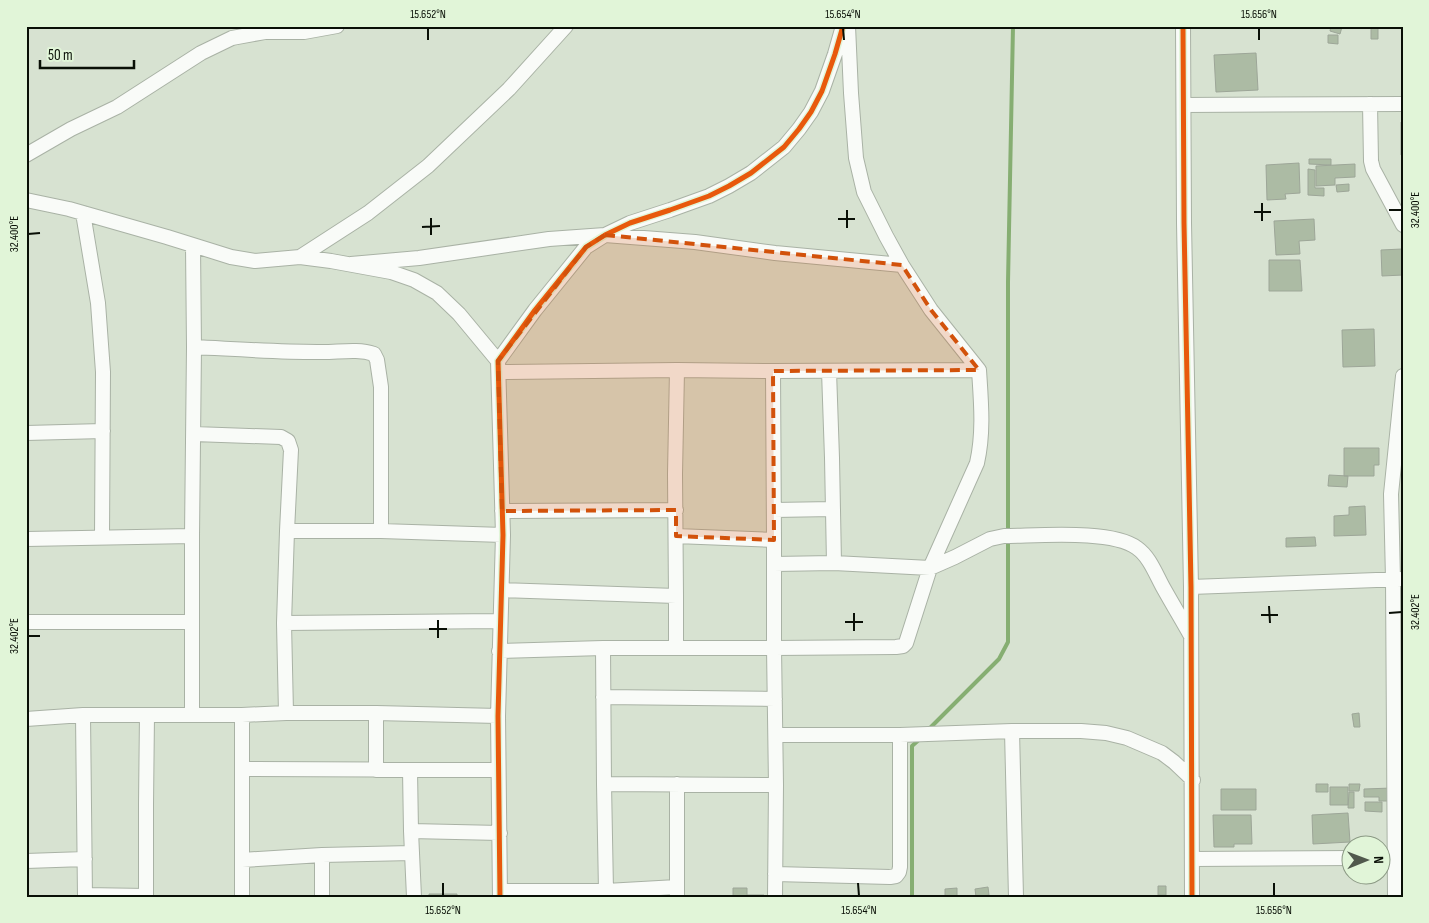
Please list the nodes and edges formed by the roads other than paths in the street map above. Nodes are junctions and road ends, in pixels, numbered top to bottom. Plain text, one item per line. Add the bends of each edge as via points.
1 (337, 26) edge
2 (566, 26) edge
3 (843, 26) edge
4 (848, 26) edge
5 (1182, 26) edge
6 (1370, 104) junction
7 (1403, 104) edge
8 (1184, 105) junction
9 (26, 155) edge
10 (26, 200) edge
11 (83, 213) junction
12 (1403, 225) edge
13 (605, 235) junction
14 (193, 246) junction
15 (300, 257) junction
16 (351, 264) junction
17 (902, 265) junction
18 (194, 347) junction
19 (499, 366) junction
20 (677, 370) junction
21 (980, 370) junction
22 (773, 371) junction
23 (829, 371) junction
24 (1403, 376) edge
25 (103, 431) junction
26 (26, 433) edge
27 (194, 434) junction
28 (1397, 494) edge
29 (833, 509) junction
30 (676, 510) junction
31 (774, 510) junction
32 (502, 511) junction
33 (287, 531) junction
34 (381, 532) junction
35 (503, 535) junction
36 (192, 536) junction
37 (676, 536) junction
38 (102, 537) junction
39 (26, 538) edge
40 (774, 540) junction
41 (774, 564) junction
42 (834, 564) junction
43 (930, 568) junction
44 (1398, 579) edge
45 (1191, 587) junction
46 (502, 590) junction
47 (676, 596) junction
48 (500, 621) junction
49 (26, 622) edge
50 (192, 622) junction
51 (284, 623) junction
52 (1191, 636) junction
53 (602, 648) junction
54 (676, 648) junction
55 (774, 648) junction
56 (499, 651) junction
57 (603, 697) junction
58 (775, 699) junction
59 (286, 713) junction
60 (376, 713) junction
61 (83, 715) junction
62 (148, 715) junction
63 (192, 715) junction
64 (242, 715) junction
65 (498, 716) junction
66 (26, 718) edge
67 (1012, 731) junction
68 (776, 735) junction
69 (900, 735) junction
70 (242, 769) junction
71 (376, 770) junction
72 (410, 770) junction
73 (498, 770) junction
74 (1193, 780) junction
75 (604, 784) junction
76 (677, 784) junction
77 (776, 785) junction
78 (410, 831) junction
79 (500, 833) junction
80 (412, 853) junction
81 (322, 854) junction
82 (1342, 858) edge
83 (1393, 858) edge
84 (85, 860) junction
85 (242, 860) junction
86 (1192, 860) junction
87 (26, 861) edge
88 (775, 874) junction
89 (606, 891) junction
90 (677, 892) edge
91 (500, 894) edge
92 (85, 896) edge
93 (146, 896) edge
94 (242, 897) edge
95 (322, 897) edge
96 (414, 897) edge
97 (776, 897) edge
98 (1016, 897) edge
99 (1192, 897) edge
100 (1395, 897) edge

1 - 9 street via 232,38 117,107
2 - 15 street via 509,89 428,166 368,214
3 - 13 street via 822,91 784,147 729,186
4 - 17 street via 856,158 864,192
5 - 8 street
6 - 7 street
6 - 8 street
6 - 12 street via 1372,169
8 - 45 street
10 - 11 street
11 - 14 street
11 - 25 street via 99,321
13 - 16 street
13 - 17 street
13 - 19 street via 586,247 535,310
14 - 15 street via 255,261
14 - 18 street
15 - 16 street
16 - 19 street via 414,280 437,294 459,314
17 - 21 street via 932,310
18 - 27 street
18 - 34 street via 374,354 381,388
19 - 20 street
19 - 32 street
20 - 22 street
20 - 30 street
21 - 23 street
21 - 43 street via 982,429 977,464
22 - 23 street
22 - 31 street
23 - 29 street
24 - 28 street
25 - 26 street
25 - 38 street
27 - 33 street via 281,437 288,441 291,450
27 - 36 street
28 - 44 street
29 - 31 street
29 - 42 street
30 - 32 street
30 - 37 street
31 - 40 street
32 - 35 street
33 - 34 street
33 - 51 street
34 - 35 street
35 - 46 street
36 - 38 street
36 - 50 street
37 - 40 street
37 - 47 street
38 - 39 street
40 - 41 street
41 - 42 street
41 - 55 street
42 - 43 street
43 - 52 street via 990,539 1004,536 1089,535 1124,541 1147,558
43 - 55 street via 903,646
44 - 45 street
44 - 83 street
45 - 52 street
46 - 47 street
46 - 48 street
47 - 54 street
48 - 51 street
48 - 56 street
49 - 50 street
50 - 63 street
51 - 59 street
52 - 74 street
53 - 54 street
53 - 56 street
53 - 57 street
54 - 55 street
55 - 58 street
56 - 65 street
57 - 58 street
57 - 75 street
58 - 68 street
59 - 60 street
59 - 64 street
60 - 65 street
60 - 71 street
61 - 62 street
61 - 66 street
61 - 84 street
62 - 63 street
62 - 93 street
63 - 64 street
64 - 70 street
65 - 73 street
67 - 69 street
67 - 74 street via 1081,731 1127,738 1162,754
67 - 98 street
68 - 69 street
68 - 77 street
69 - 88 street via 900,867 896,876
70 - 71 street
70 - 85 street
71 - 72 street
72 - 73 street
72 - 78 street
73 - 79 street
74 - 86 street
75 - 76 street
75 - 89 street
76 - 77 street
76 - 90 street
77 - 88 street
78 - 79 street
78 - 80 street
79 - 91 street
80 - 81 street
80 - 96 street
81 - 85 street
81 - 95 street
82 - 86 street
83 - 100 street
84 - 87 street
84 - 92 street
85 - 94 street
86 - 99 street
88 - 97 street
89 - 90 street
89 - 91 street
92 - 93 street

